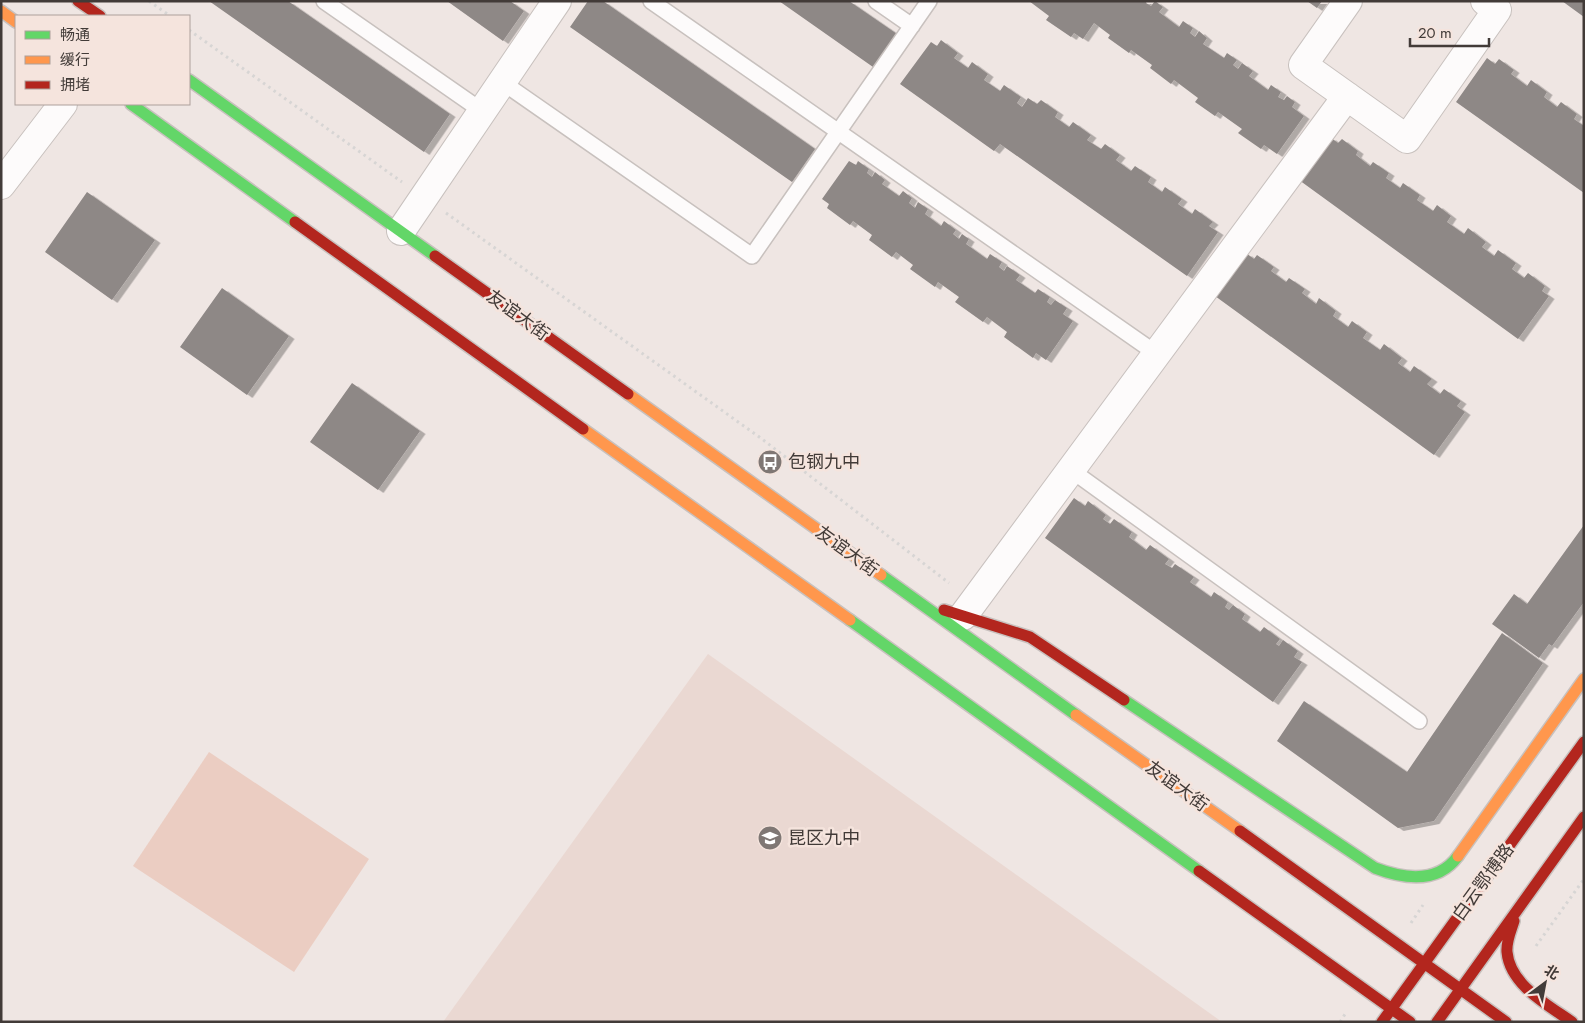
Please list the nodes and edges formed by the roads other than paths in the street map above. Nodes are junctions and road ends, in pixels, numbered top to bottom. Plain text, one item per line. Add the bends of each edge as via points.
1 (78, 1) edge
2 (324, 1) edge
3 (557, 1) edge
4 (651, 1) edge
5 (876, 1) edge
6 (929, 1) edge
7 (1348, 1) edge
8 (1485, 1) edge
9 (1, 11) edge
10 (99, 15) edge
11 (15, 21) edge
12 (912, 26) junction
13 (190, 81) edge
14 (502, 82) junction
15 (1347, 96) junction
16 (62, 105) edge
17 (131, 105) edge
18 (482, 111) junction
19 (839, 131) junction
20 (1, 185) edge
21 (401, 231) junction
22 (1156, 354) junction
23 (1071, 470) junction
24 (921, 604) junction
25 (968, 609) junction
26 (1584, 679) edge
27 (1419, 721) dead end
28 (1584, 742) edge
29 (1584, 817) edge
30 (1517, 910) junction
31 (1424, 963) junction
32 (1461, 989) junction
33 (1391, 1008) junction
34 (1382, 1022) edge
35 (1410, 1022) edge
36 (1437, 1022) edge
37 (1506, 1022) edge
38 (1572, 1022) edge

1 - 10 main road
2 - 18 lane
3 - 14 street
4 - 19 lane
5 - 12 lane
6 - 12 lane
7 - 15 street via 1303,65
8 - 15 street via 1497,10 1407,138
9 - 11 main road
12 - 19 lane
13 - 21 main road, 友谊大街
14 - 18 street
14 - 19 lane via 752,256
15 - 22 street
16 - 20 street
17 - 33 main road
18 - 21 street
19 - 22 lane
21 - 24 main road, 友谊大街
22 - 23 street
23 - 25 street
23 - 27 lane
24 - 25 main road
24 - 31 main road, 友谊大街
25 - 26 main road via 1030,637 1375,868 1405,877 1430,877 1454,862
28 - 31 main road, 白云鄂博路
29 - 30 main road
30 - 32 main road
30 - 38 main road via 1508,941 1510,964 1528,990
31 - 32 main road, 友谊大街
31 - 33 main road, 白云鄂博路
32 - 36 main road
32 - 37 main road, 友谊大街
33 - 34 main road, 白云鄂博路
33 - 35 main road

